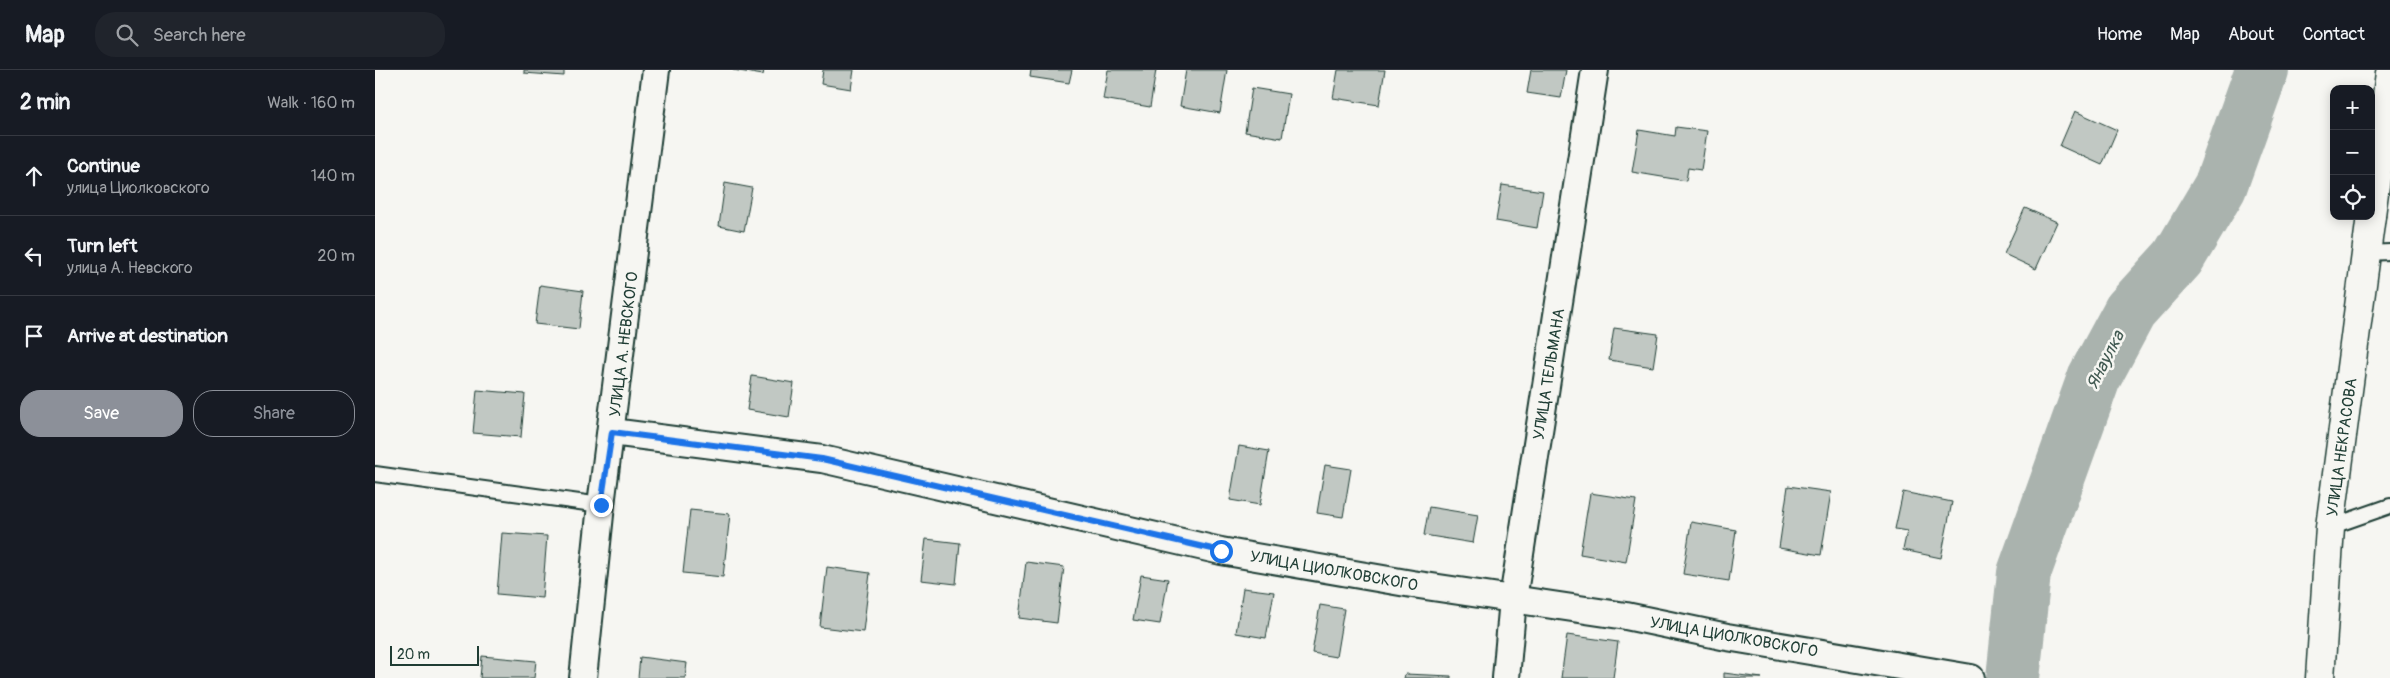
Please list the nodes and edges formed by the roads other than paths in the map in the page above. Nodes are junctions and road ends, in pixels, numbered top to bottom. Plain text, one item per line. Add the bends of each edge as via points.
1 (656, 70) edge
2 (1595, 70) edge
3 (2390, 73) edge
4 (2375, 186) edge
5 (2372, 220) edge
6 (2378, 252) edge
7 (612, 432) junction
8 (375, 474) edge
9 (601, 505) junction
10 (2390, 506) edge
11 (2330, 527) junction
12 (1513, 598) junction
13 (583, 678) edge
14 (1506, 678) edge
15 (1971, 678) edge
16 (2320, 678) edge

1 - 7 street, УЛИЦА А. НЕВСКОГО
2 - 12 street, УЛИЦА ТЕЛЬМАНА
3 - 4 street, УЛИЦА НЕКРАСОВА
5 - 6 street, УЛИЦА НЕКРАСОВА
6 - 11 street, УЛИЦА НЕКРАСОВА
7 - 9 street, УЛИЦА А. НЕВСКОГО
7 - 12 street, УЛИЦА ЦИОЛКОВСКОГО via 822,459 1221,551
8 - 9 lane
9 - 13 street, УЛИЦА А. НЕВСКОГО
10 - 11 lane
11 - 16 street, УЛИЦА НЕКРАСОВА
12 - 14 street, УЛИЦА ТЕЛЬМАНА
12 - 15 street, УЛИЦА ЦИОЛКОВСКОГО

